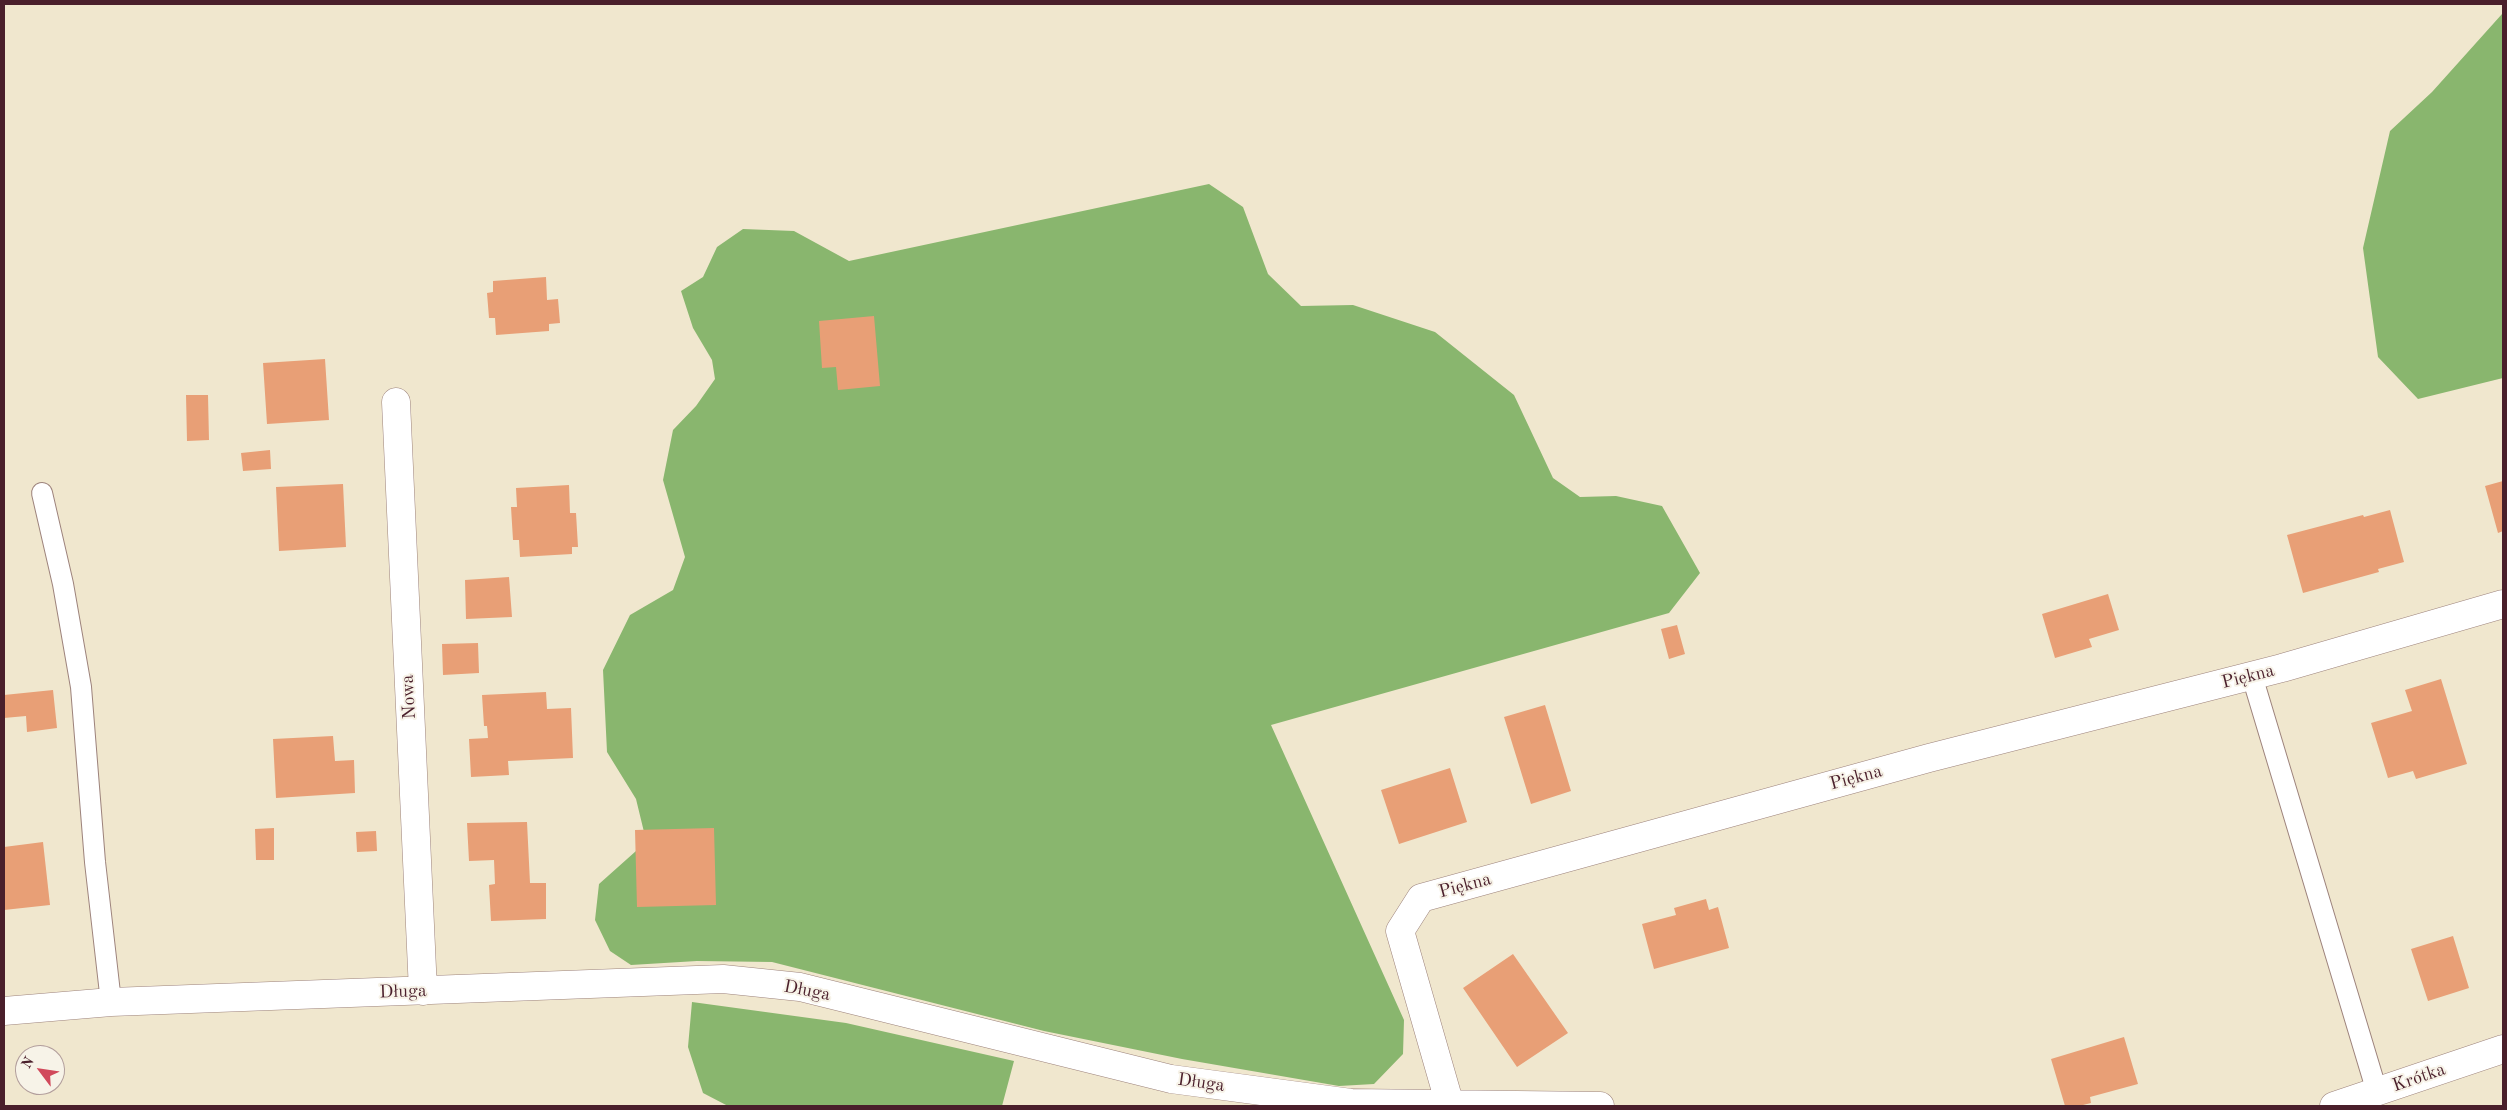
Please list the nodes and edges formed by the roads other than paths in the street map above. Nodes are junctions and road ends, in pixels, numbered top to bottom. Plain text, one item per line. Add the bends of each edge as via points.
1 (396, 402) dead end
2 (42, 493) dead end
3 (2503, 604) edge
4 (2252, 676) junction
5 (423, 992) junction
6 (111, 1002) junction
7 (4, 1011) edge
8 (2503, 1049) edge
9 (2377, 1092) junction
10 (1309, 1102) edge
11 (1450, 1105) junction
12 (1600, 1106) edge
13 (2334, 1106) edge

1 - 5 street, Nowa
2 - 6 lane via 63,584 81,687 95,862
3 - 4 street, Piękna
4 - 9 lane
4 - 11 street, Piękna via 1929,758 1421,898 1400,930
5 - 6 street, Długa
5 - 10 street, Długa via 723,979 800,988 1171,1079
6 - 7 street, Długa
8 - 9 street, Krótka
9 - 13 street, Krótka
10 - 11 street, Długa
11 - 12 street, Długa

